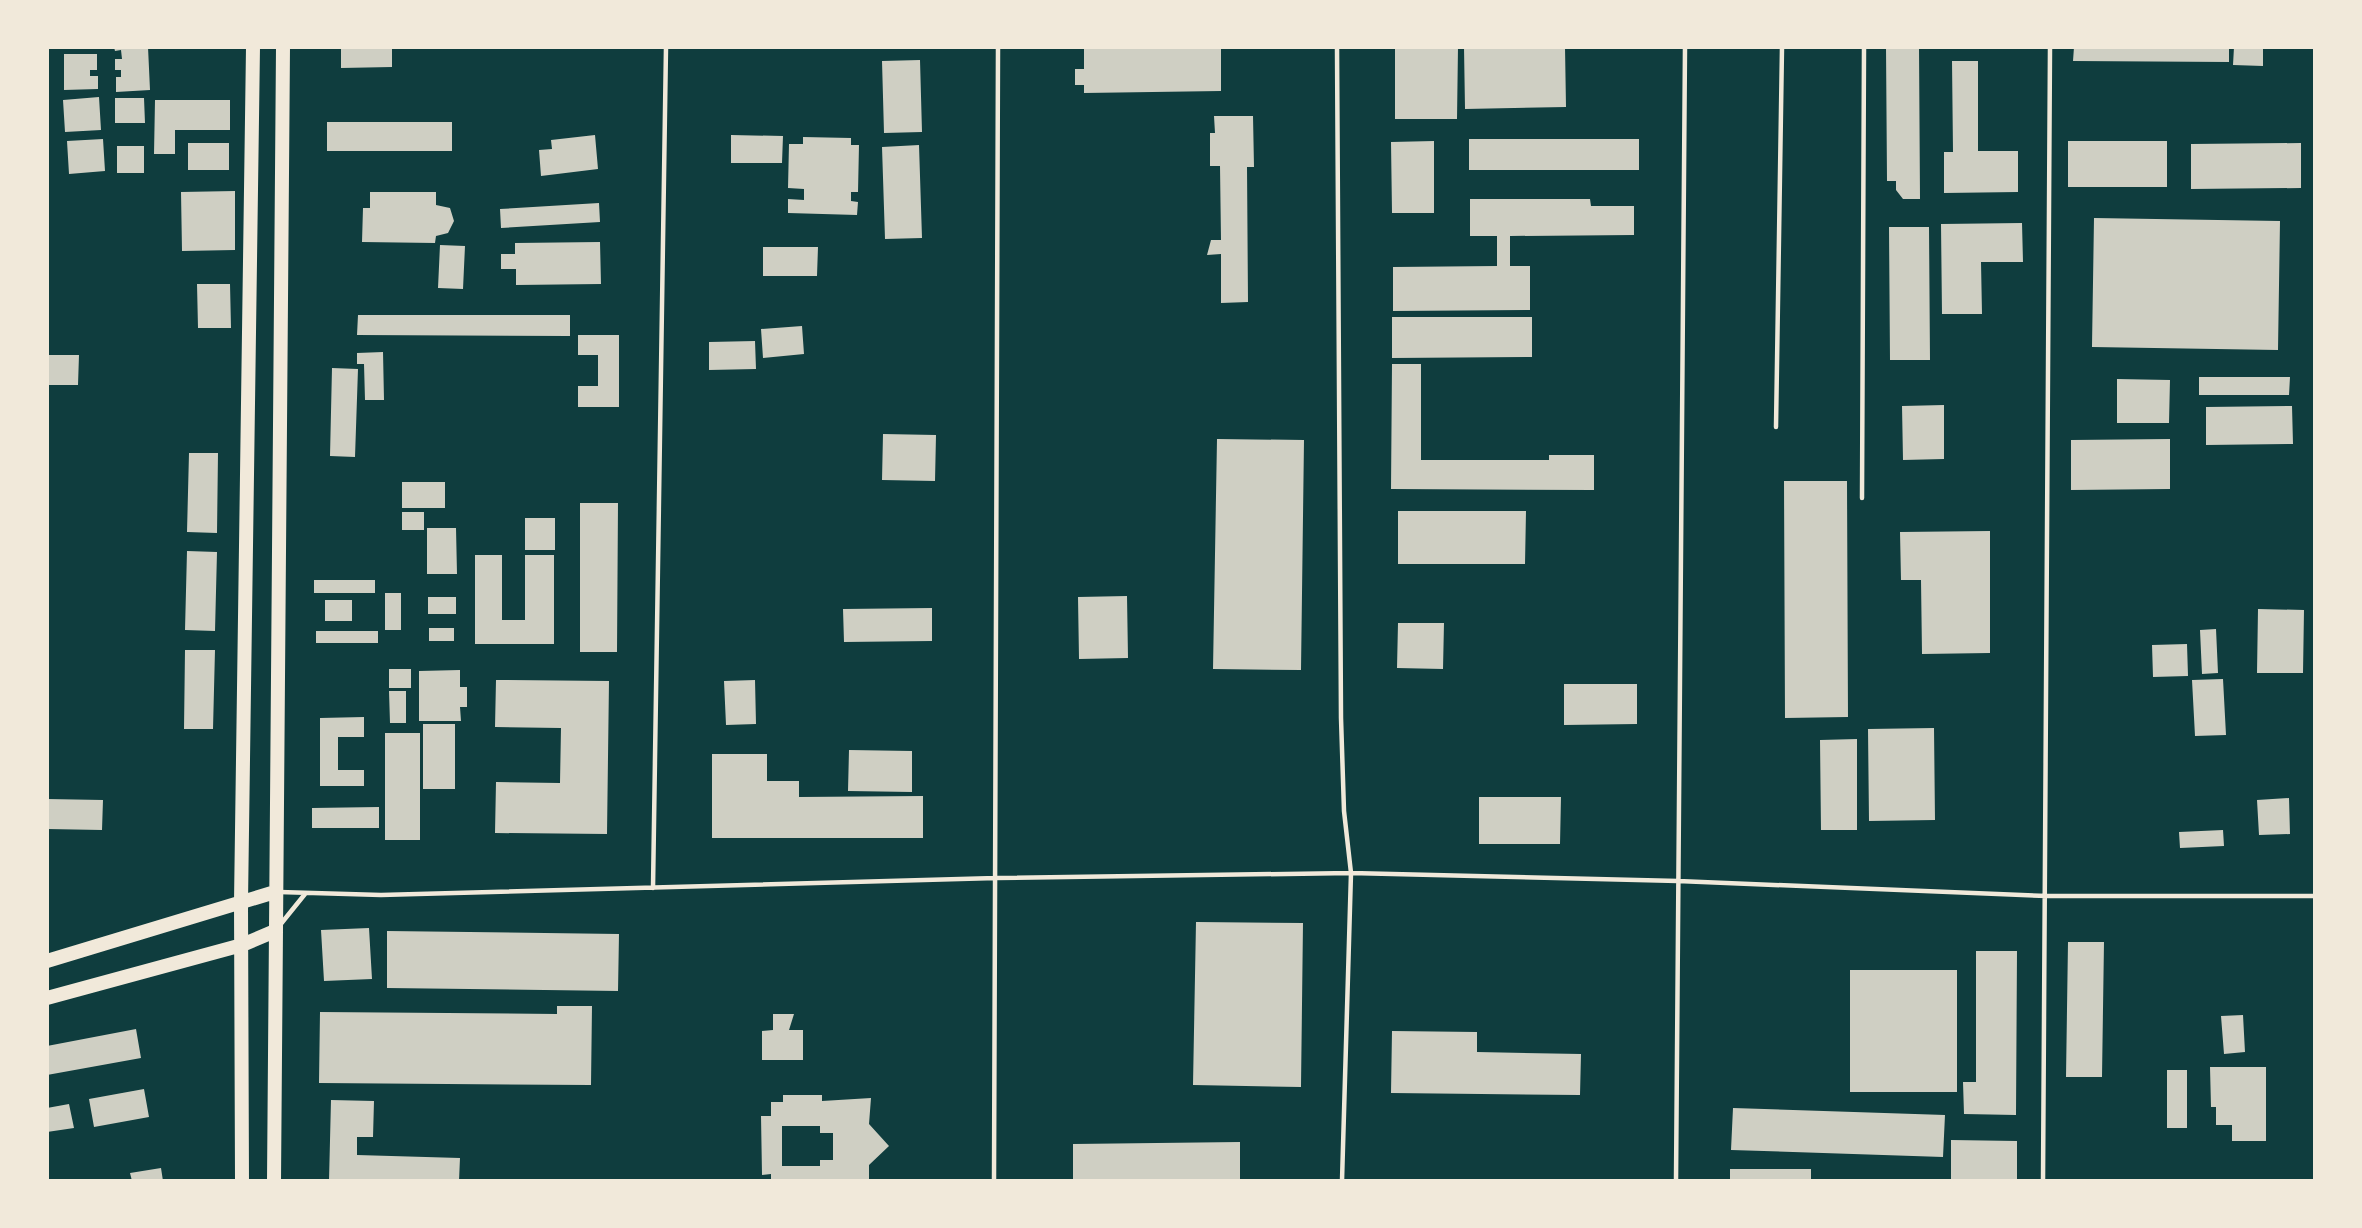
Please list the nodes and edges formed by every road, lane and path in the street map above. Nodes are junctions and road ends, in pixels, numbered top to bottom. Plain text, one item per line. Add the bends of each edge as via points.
1 (253, 47) edge
2 (283, 47) edge
3 (666, 47) edge
4 (998, 47) edge
5 (1337, 47) edge
6 (1685, 47) edge
7 (1782, 47) edge
8 (1864, 47) edge
9 (2050, 47) edge
10 (1776, 428) dead end
11 (1862, 498) dead end
12 (1351, 873) junction
13 (996, 878) junction
14 (1678, 881) junction
15 (653, 887) junction
16 (275, 892) junction
17 (306, 894) junction
18 (2315, 896) edge
19 (2047, 897) junction
20 (241, 902) junction
21 (275, 931) junction
22 (242, 945) junction
23 (47, 961) edge
24 (47, 998) edge
25 (242, 1181) edge
26 (274, 1181) edge
27 (994, 1181) edge
28 (1342, 1181) edge
29 (1676, 1181) edge
30 (2043, 1181) edge

1 - 20 main road
2 - 16 main road
3 - 15 lane
4 - 13 lane
5 - 12 lane via 1341,718
6 - 14 lane
7 - 10 lane
8 - 11 lane
9 - 19 lane
12 - 13 lane
12 - 14 lane
12 - 28 lane
13 - 15 lane
13 - 27 lane
14 - 19 lane
14 - 29 lane
15 - 17 lane
16 - 17 lane
16 - 20 main road
16 - 21 main road
17 - 21 lane
18 - 19 lane
19 - 30 lane
20 - 22 main road
20 - 23 main road
21 - 22 main road
21 - 26 main road
22 - 24 main road
22 - 25 main road

